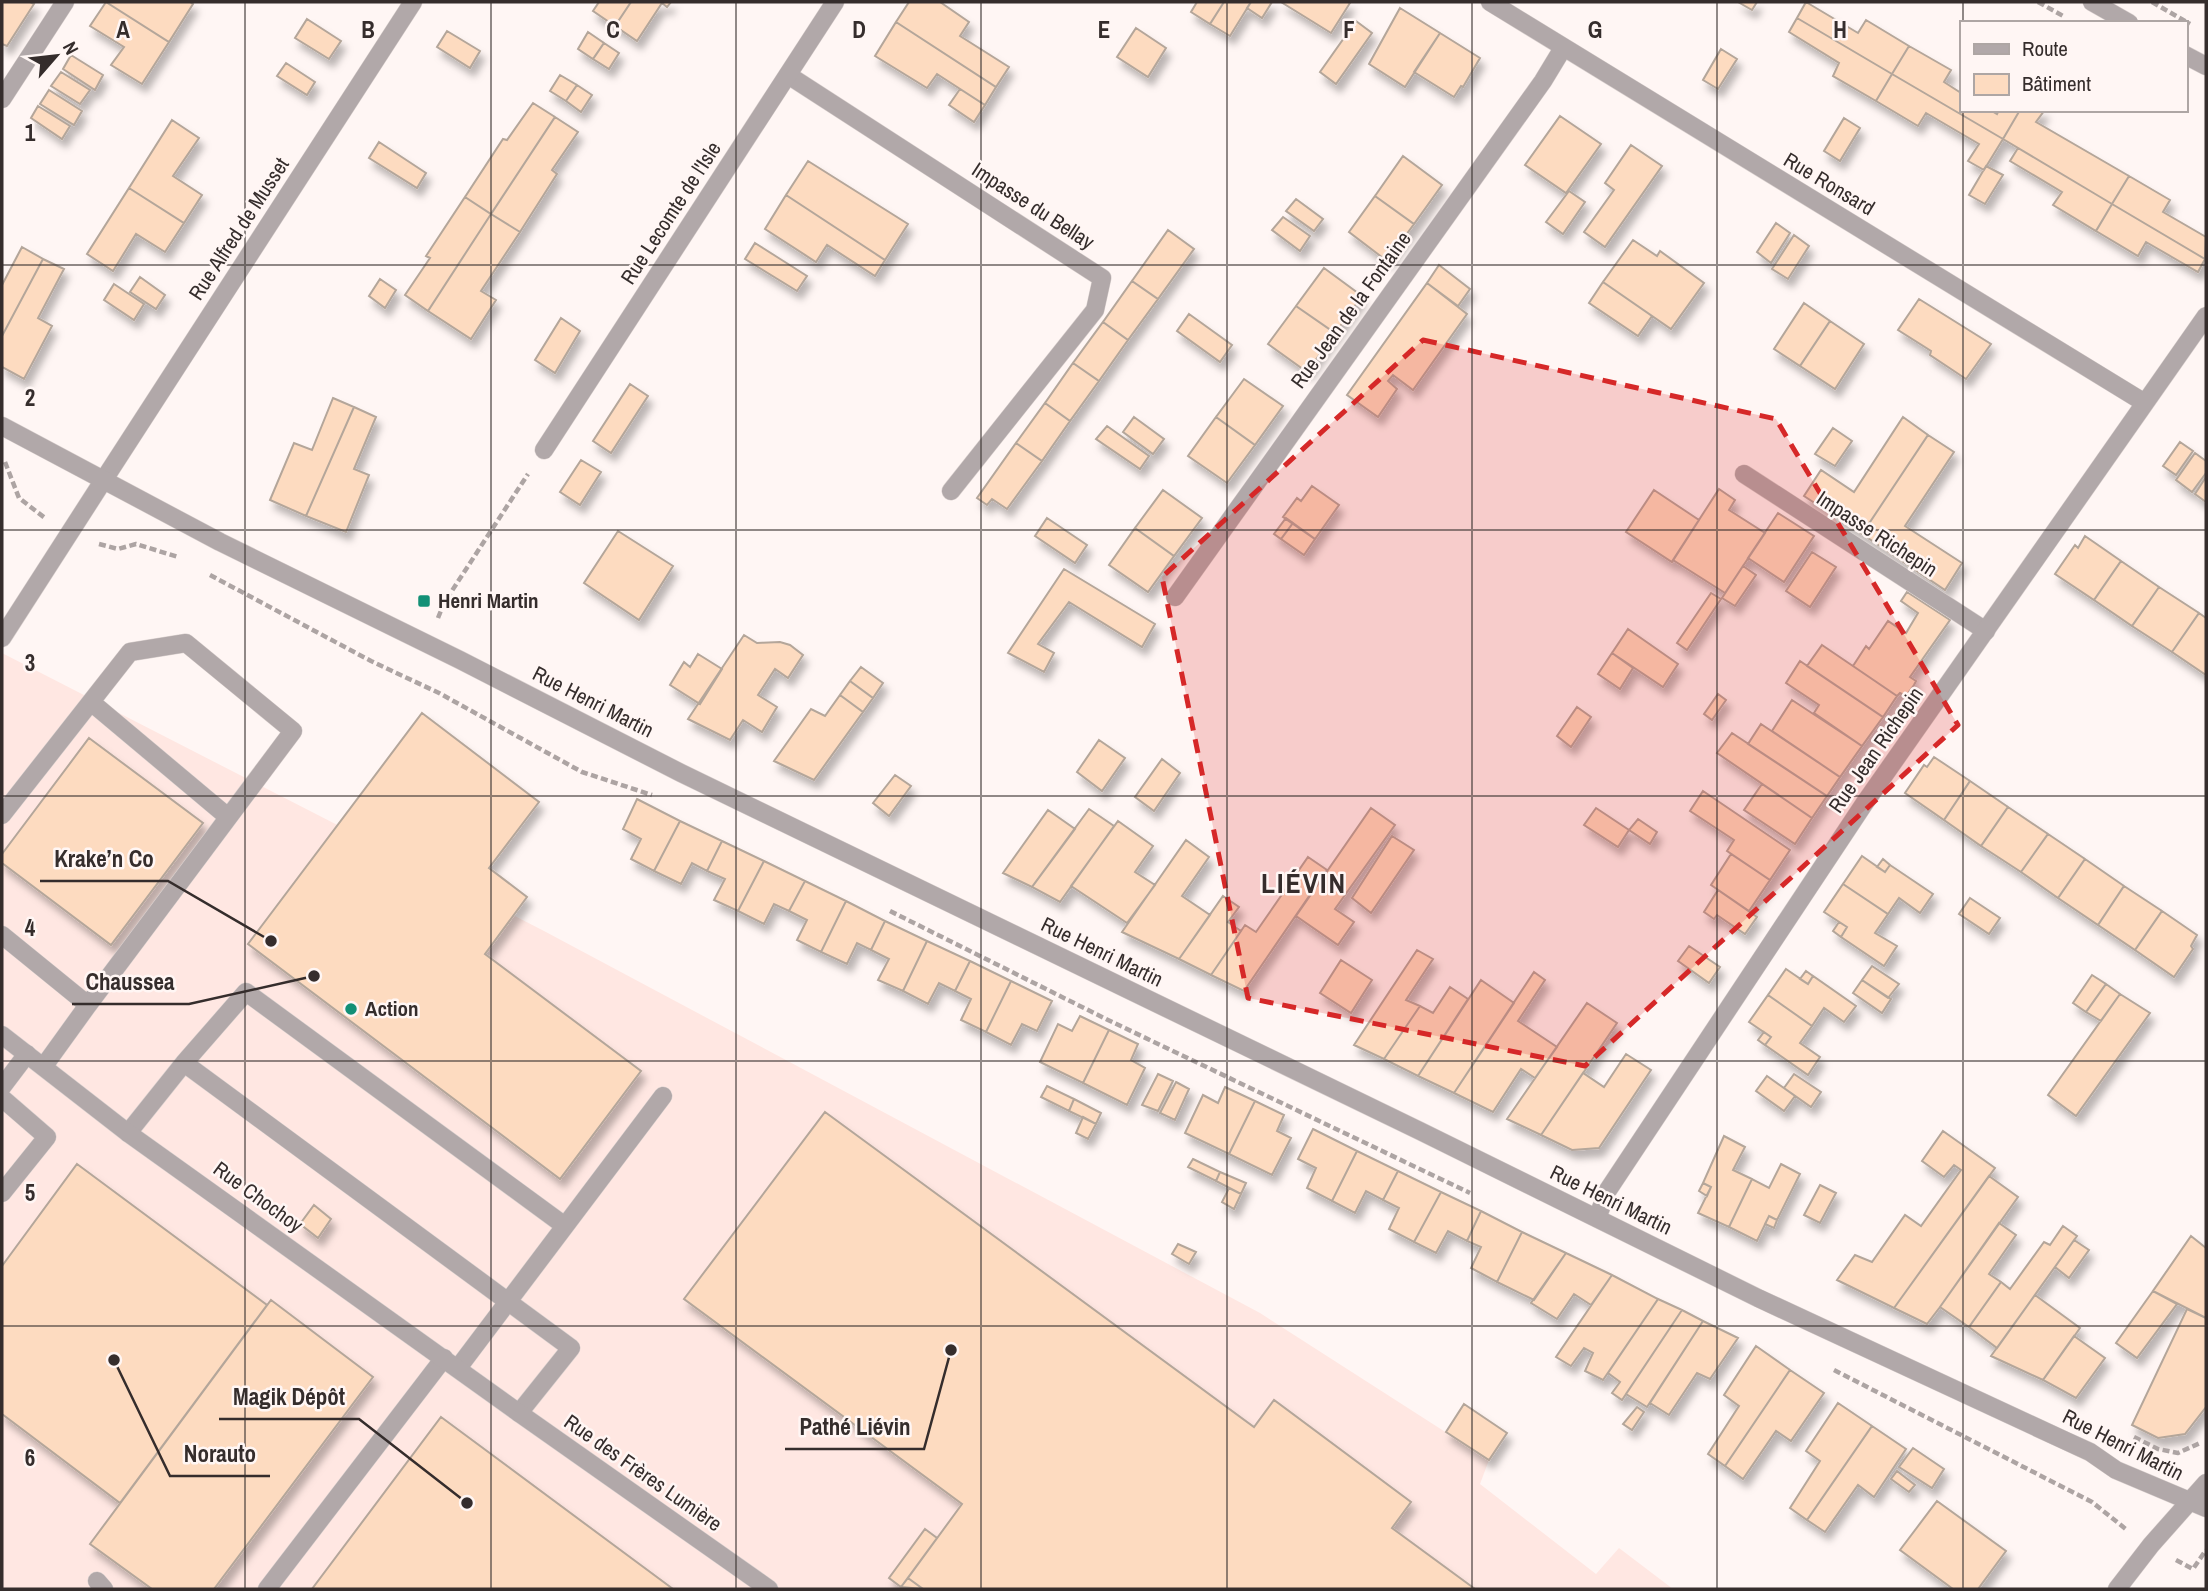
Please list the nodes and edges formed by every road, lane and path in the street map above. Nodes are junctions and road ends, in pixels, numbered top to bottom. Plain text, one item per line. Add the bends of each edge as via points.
1 (65, 2) edge
2 (413, 2) edge
3 (835, 2) edge
4 (1490, 2) edge
5 (2038, 2) edge
6 (2092, 2) edge
7 (2151, 2) edge
8 (2071, 21) edge
9 (2125, 21) edge
10 (2184, 21) edge
11 (2187, 22) edge
12 (2195, 27) dead end
13 (1563, 48) junction
14 (2187, 56) edge
15 (2206, 66) edge
16 (788, 75) junction
17 (4, 90) edge
18 (2206, 316) edge
19 (2145, 403) junction
20 (2, 426) edge
21 (544, 450) joint
22 (2, 458) edge
23 (1744, 474) dead end
24 (103, 481) junction
25 (951, 491) dead end
26 (68, 536) junction
27 (187, 562) dead end
28 (199, 568) dead end
29 (1175, 597) dead end
30 (1986, 631) junction
31 (2, 638) edge
32 (427, 644) junction
33 (91, 702) junction
34 (660, 797) dead end
35 (2, 815) edge
36 (228, 817) junction
37 (884, 909) dead end
38 (2, 935) edge
39 (88, 1006) junction
40 (2, 1035) edge
41 (27, 1054) junction
42 (184, 1063) junction
43 (44, 1066) junction
44 (2, 1087) edge
45 (663, 1096) dead end
46 (2, 1098) edge
47 (128, 1133) junction
48 (2, 1193) edge
49 (1471, 1194) dead end
50 (1597, 1218) junction
51 (565, 1226) junction
52 (507, 1303) junction
53 (451, 1363) junction
54 (1828, 1367) dead end
55 (491, 1393) joint
56 (519, 1413) junction
57 (2134, 1437) dead end
58 (2200, 1443) dead end
59 (2206, 1483) edge
60 (2197, 1506) edge
61 (2151, 1545) junction
62 (2206, 1550) edge
63 (2193, 1569) dead end
64 (267, 1589) edge
65 (769, 1589) edge
66 (2117, 1589) edge

1 - 17 street
2 - 24 street, Rue Alfred de Musset
3 - 16 street, Rue Lecomte de l'Isle
4 - 13 street, Rue Ronsard
5 - 8 path
6 - 9 street
7 - 10 path
11 - 12 path
13 - 19 street, Rue Ronsard
13 - 29 street, Rue Jean de la Fontaine
14 - 15 street
16 - 21 street, Rue Lecomte de l'Isle
16 - 25 street, Impasse du Bellay via 1102,278 1095,310
18 - 19 street, Rue Jean Richepin
19 - 30 street, Rue Jean Richepin
20 - 24 street, Rue Henri Martin
21 - 32 path via 444,603
22 - 26 path via 19,498
23 - 30 street, Impasse Richepin
24 - 26 street, Rue Alfred de Musset
24 - 32 street, Rue Henri Martin
26 - 27 path via 118,549 136,544
26 - 31 street, Rue Alfred de Musset
28 - 34 path via 582,772
30 - 50 street, Rue Jean Richepin via 1864,804 1623,1167
32 - 50 street, Rue Henri Martin via 694,779
33 - 35 street
33 - 36 street
33 - 36 street via 130,652 187,643 293,731
36 - 39 street
37 - 49 path
38 - 39 street
39 - 43 street
40 - 41 street, Rue Chochoy
41 - 43 street, Rue Chochoy
41 - 44 street
42 - 47 street
42 - 51 street via 246,992
42 - 52 street
43 - 47 street, Rue Chochoy
45 - 51 street
46 - 48 street via 47,1137
47 - 53 street, Rue Chochoy
50 - 60 street, Rue Henri Martin
51 - 52 street
52 - 53 street
52 - 56 street via 571,1348
53 - 55 street, Rue Chochoy
53 - 64 street
54 - 61 path via 2092,1502
55 - 56 street, Rue des Frères Lumière
56 - 65 street, Rue des Frères Lumière
57 - 58 path via 2178,1453
59 - 60 street
60 - 61 street
61 - 66 street
62 - 63 path

